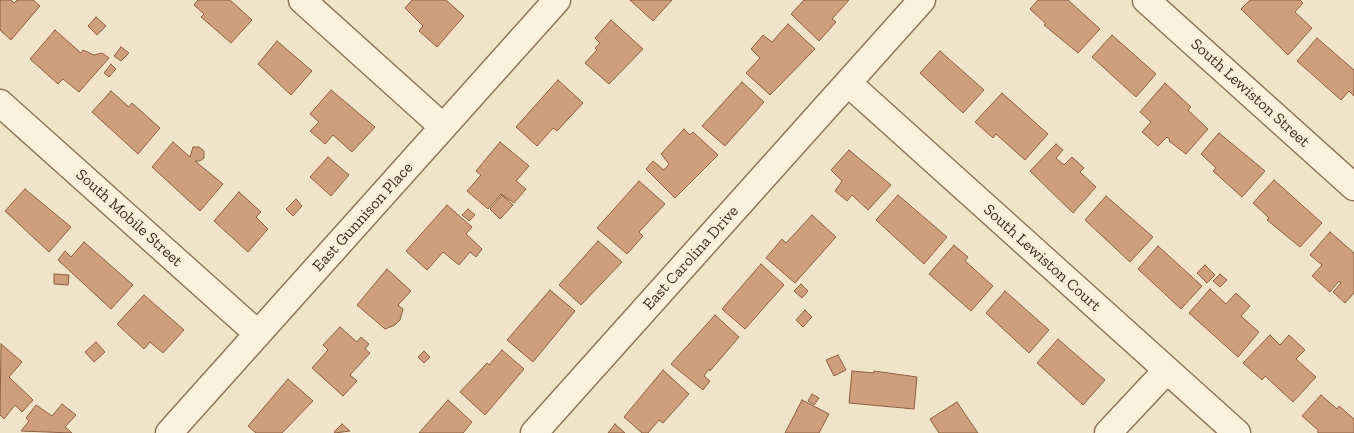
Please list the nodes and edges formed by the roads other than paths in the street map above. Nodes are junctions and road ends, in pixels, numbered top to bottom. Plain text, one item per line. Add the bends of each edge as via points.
1 (302, 0) edge
2 (557, 0) edge
3 (922, 0) edge
4 (1146, 0) edge
5 (848, 84) junction
6 (0, 103) edge
7 (443, 127) junction
8 (1354, 187) edge
9 (258, 334) junction
10 (1167, 370) junction
11 (169, 433) edge
12 (534, 433) edge
13 (1108, 433) edge
14 (1237, 433) edge

1 - 7 street
2 - 7 street, East Gunnison Place
3 - 5 street
4 - 8 street, South Lewiston Street
5 - 10 street, South Lewiston Court
5 - 12 street, East Carolina Drive
6 - 9 street, South Mobile Street
7 - 9 street, East Gunnison Place
9 - 11 street, East Gunnison Place
10 - 13 street
10 - 14 street, South Lewiston Court

